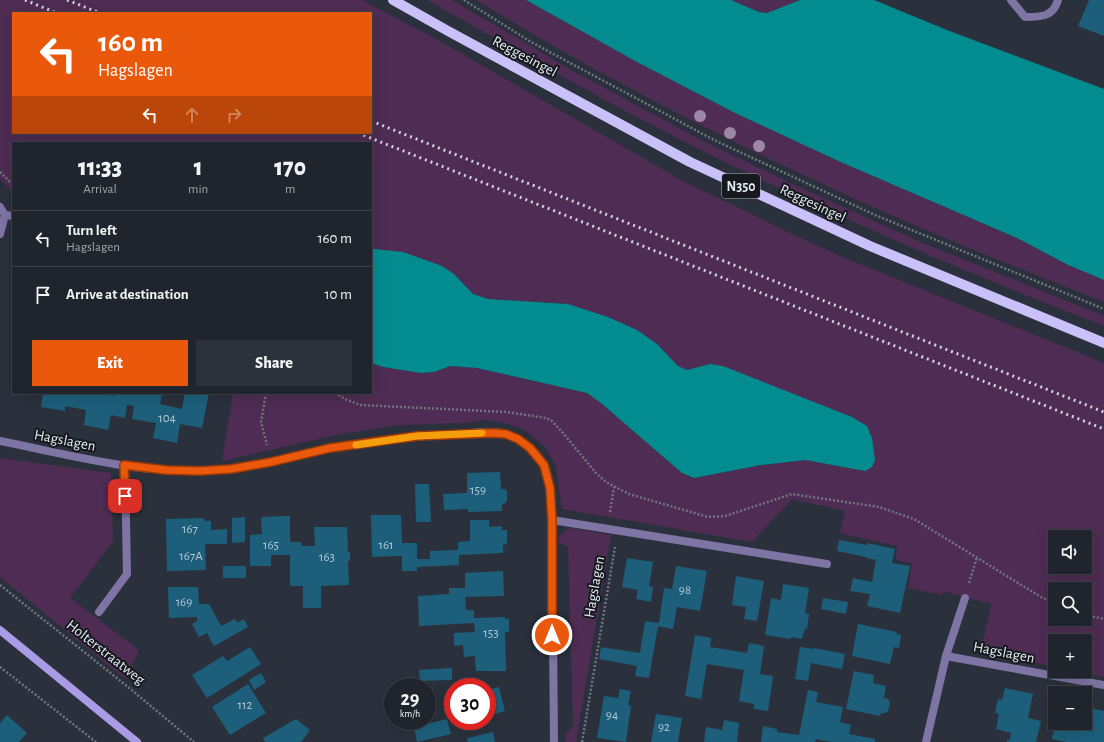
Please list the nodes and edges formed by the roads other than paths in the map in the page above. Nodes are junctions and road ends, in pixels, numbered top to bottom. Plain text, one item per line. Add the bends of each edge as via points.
1 (393, 0) edge
2 (1011, 0) edge
3 (1058, 0) edge
4 (0, 207) edge
5 (9, 215) edge
6 (0, 234) edge
7 (1104, 343) edge
8 (0, 441) edge
9 (124, 465) junction
10 (552, 520) junction
11 (827, 564) dead end
12 (965, 598) road end
13 (99, 612) dead end
14 (0, 630) edge
15 (946, 656) junction
16 (1104, 685) edge
17 (137, 742) edge
18 (554, 742) edge
19 (926, 742) edge

1 - 7 main road, Reggesingel / N350 via 690,162 870,246
2 - 3 street via 1026,17 1040,17 1052,12
4 - 5 street
5 - 6 street
8 - 9 street, Hagslagen
9 - 10 street, Hagslagen via 166,470 231,469 330,448 417,436 506,434 530,448 544,465 550,488
9 - 13 street via 127,574
10 - 11 street
10 - 18 street, Hagslagen
12 - 15 street, Hagslagen
14 - 17 street
15 - 16 street, Hagslagen
15 - 19 street, Hagslagen

